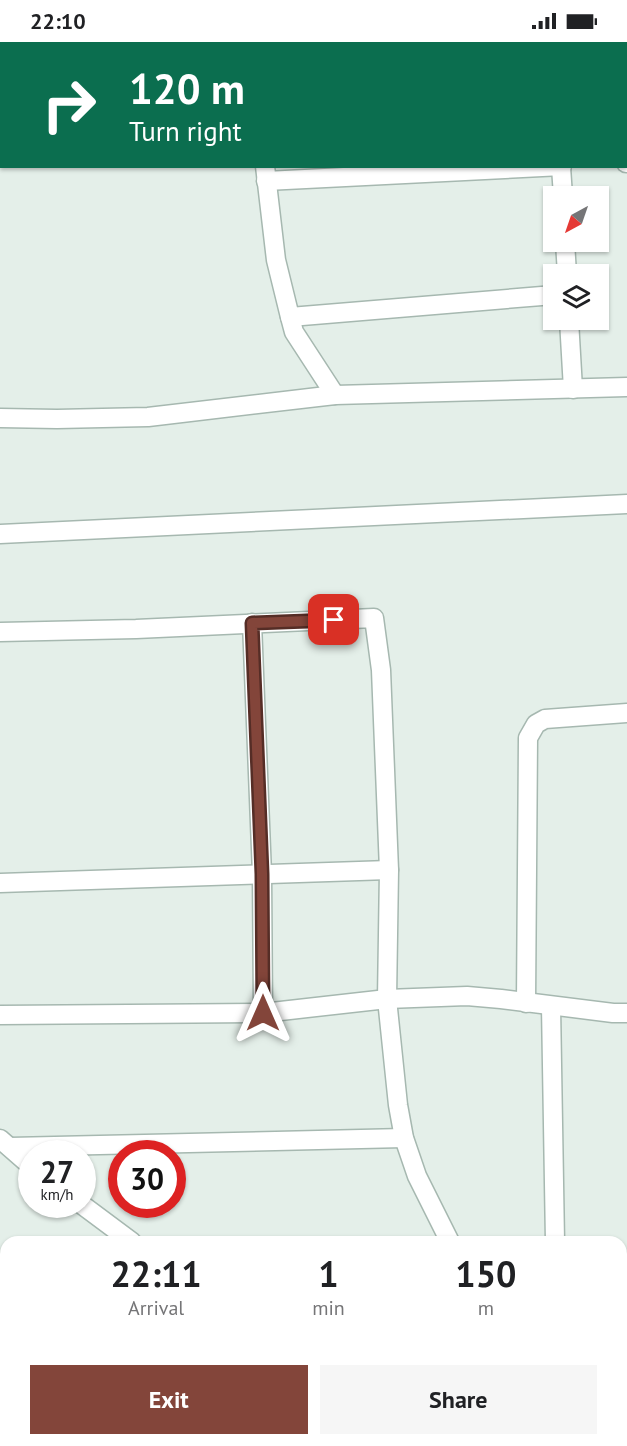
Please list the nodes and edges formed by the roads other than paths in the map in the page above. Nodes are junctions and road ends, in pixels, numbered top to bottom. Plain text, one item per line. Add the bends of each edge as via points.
1 (488, 168) edge
2 (562, 168) edge
3 (266, 174) edge
4 (563, 186) edge
5 (543, 296) edge
6 (290, 317) junction
7 (570, 330) edge
8 (627, 387) edge
9 (573, 389) junction
10 (335, 395) junction
11 (0, 418) edge
12 (627, 504) edge
13 (0, 534) edge
14 (252, 623) junction
15 (0, 632) edge
16 (627, 713) edge
17 (389, 870) junction
18 (262, 874) junction
19 (0, 883) edge
20 (387, 999) junction
21 (526, 1003) junction
22 (551, 1006) junction
23 (263, 1013) junction
24 (627, 1013) edge
25 (0, 1015) edge
26 (404, 1138) junction
27 (5, 1143) edge
28 (18, 1155) edge
29 (96, 1215) edge
30 (124, 1236) edge
31 (447, 1236) edge
32 (555, 1236) edge

1 - 3 street
2 - 4 street
3 - 6 street via 276,260
5 - 6 street
6 - 10 street via 294,332
7 - 9 street
8 - 9 street
9 - 10 street
10 - 11 street via 148,417
12 - 13 street
14 - 15 street
14 - 17 street via 374,618 381,670
14 - 18 street
16 - 21 street via 545,719 530,731
17 - 18 street
17 - 20 street
18 - 19 street
18 - 23 street
20 - 21 street via 467,996
20 - 23 street
20 - 26 street
21 - 22 street
22 - 24 street
22 - 32 street
23 - 25 street
26 - 27 street
26 - 31 street via 417,1176
27 - 28 street
29 - 30 street

